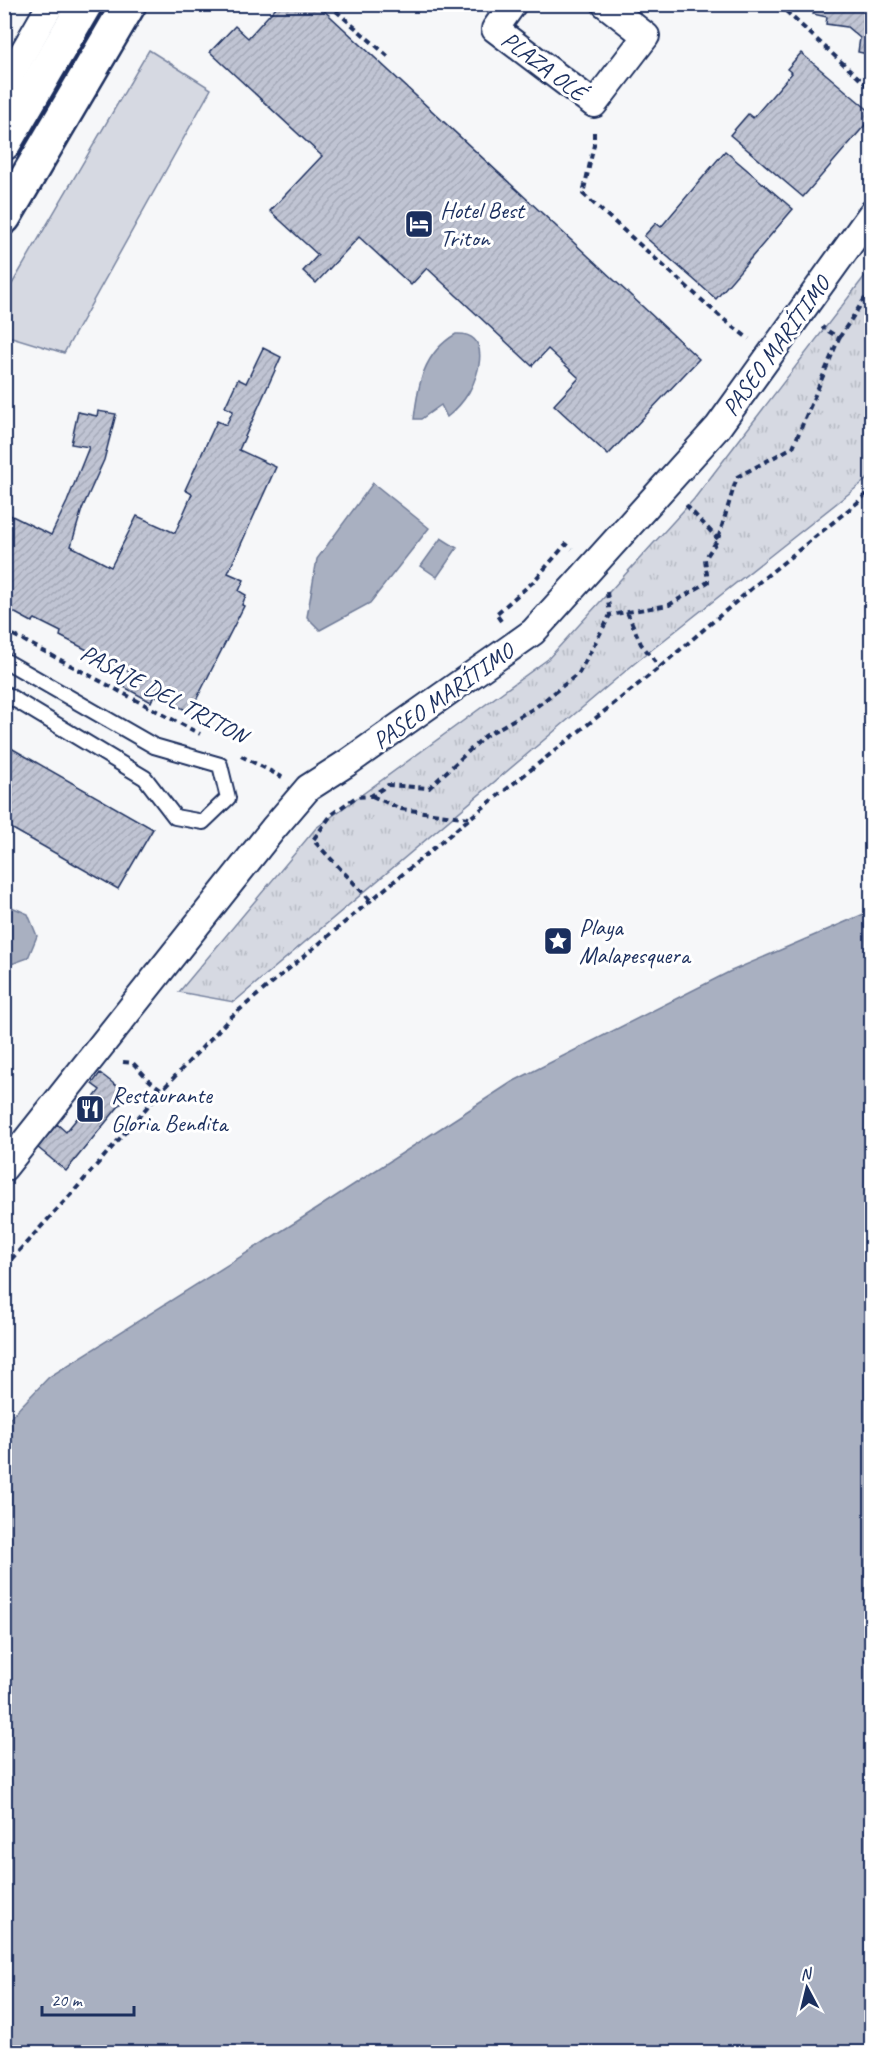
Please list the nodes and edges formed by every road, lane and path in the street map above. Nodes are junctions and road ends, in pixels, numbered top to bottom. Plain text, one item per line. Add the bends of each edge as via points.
1 (51, 4) edge
2 (85, 4) edge
3 (129, 4) edge
4 (328, 4) edge
5 (513, 4) edge
6 (605, 4) edge
7 (778, 4) edge
8 (388, 57) dead end
9 (4, 86) edge
10 (872, 90) edge
11 (594, 104) junction
12 (12, 108) edge
13 (4, 143) edge
14 (872, 213) edge
15 (4, 217) edge
16 (872, 291) edge
17 (722, 318) dead end
18 (820, 325) dead end
19 (839, 338) junction
20 (872, 488) edge
21 (685, 503) dead end
22 (718, 539) junction
23 (526, 588) dead end
24 (606, 590) dead end
25 (504, 606) dead end
26 (627, 612) junction
27 (610, 615) junction
28 (4, 630) edge
29 (4, 660) edge
30 (660, 667) junction
31 (4, 693) edge
32 (209, 739) dead end
33 (240, 755) dead end
34 (308, 788) junction
35 (371, 796) junction
36 (470, 818) junction
37 (370, 900) junction
38 (150, 1082) dead end
39 (162, 1090) junction
40 (4, 1168) edge
41 (4, 1267) edge

1 - 9 street
2 - 12 main road
3 - 15 main road
4 - 8 path
5 - 11 street, PLAZA OLÉ via 495,28
6 - 11 street, PLAZA OLÉ via 646,36
7 - 10 path
11 - 17 path via 594,145 584,194
12 - 13 main road
14 - 34 street, PASEO MARÍTIMO via 718,427 533,632
16 - 19 path
18 - 19 path
19 - 22 path via 794,447 737,477
20 - 30 path
21 - 22 path
22 - 26 path via 705,559 708,582 669,605
23 - 25 path
24 - 27 path
26 - 27 path
26 - 30 path via 641,644
27 - 35 path via 579,673 536,706 485,736 429,788 388,785
28 - 32 path, PASAJE DEL TRITON
29 - 31 lane via 154,746 220,765 228,798 203,822 174,817 145,778
30 - 36 path
33 - 34 path, PASAJE DEL TRITON
34 - 40 street, PASEO MARÍTIMO
35 - 36 path via 401,809
35 - 37 path via 356,796 332,814 313,840
36 - 37 path
37 - 39 path via 231,1017
38 - 39 path
39 - 41 path

